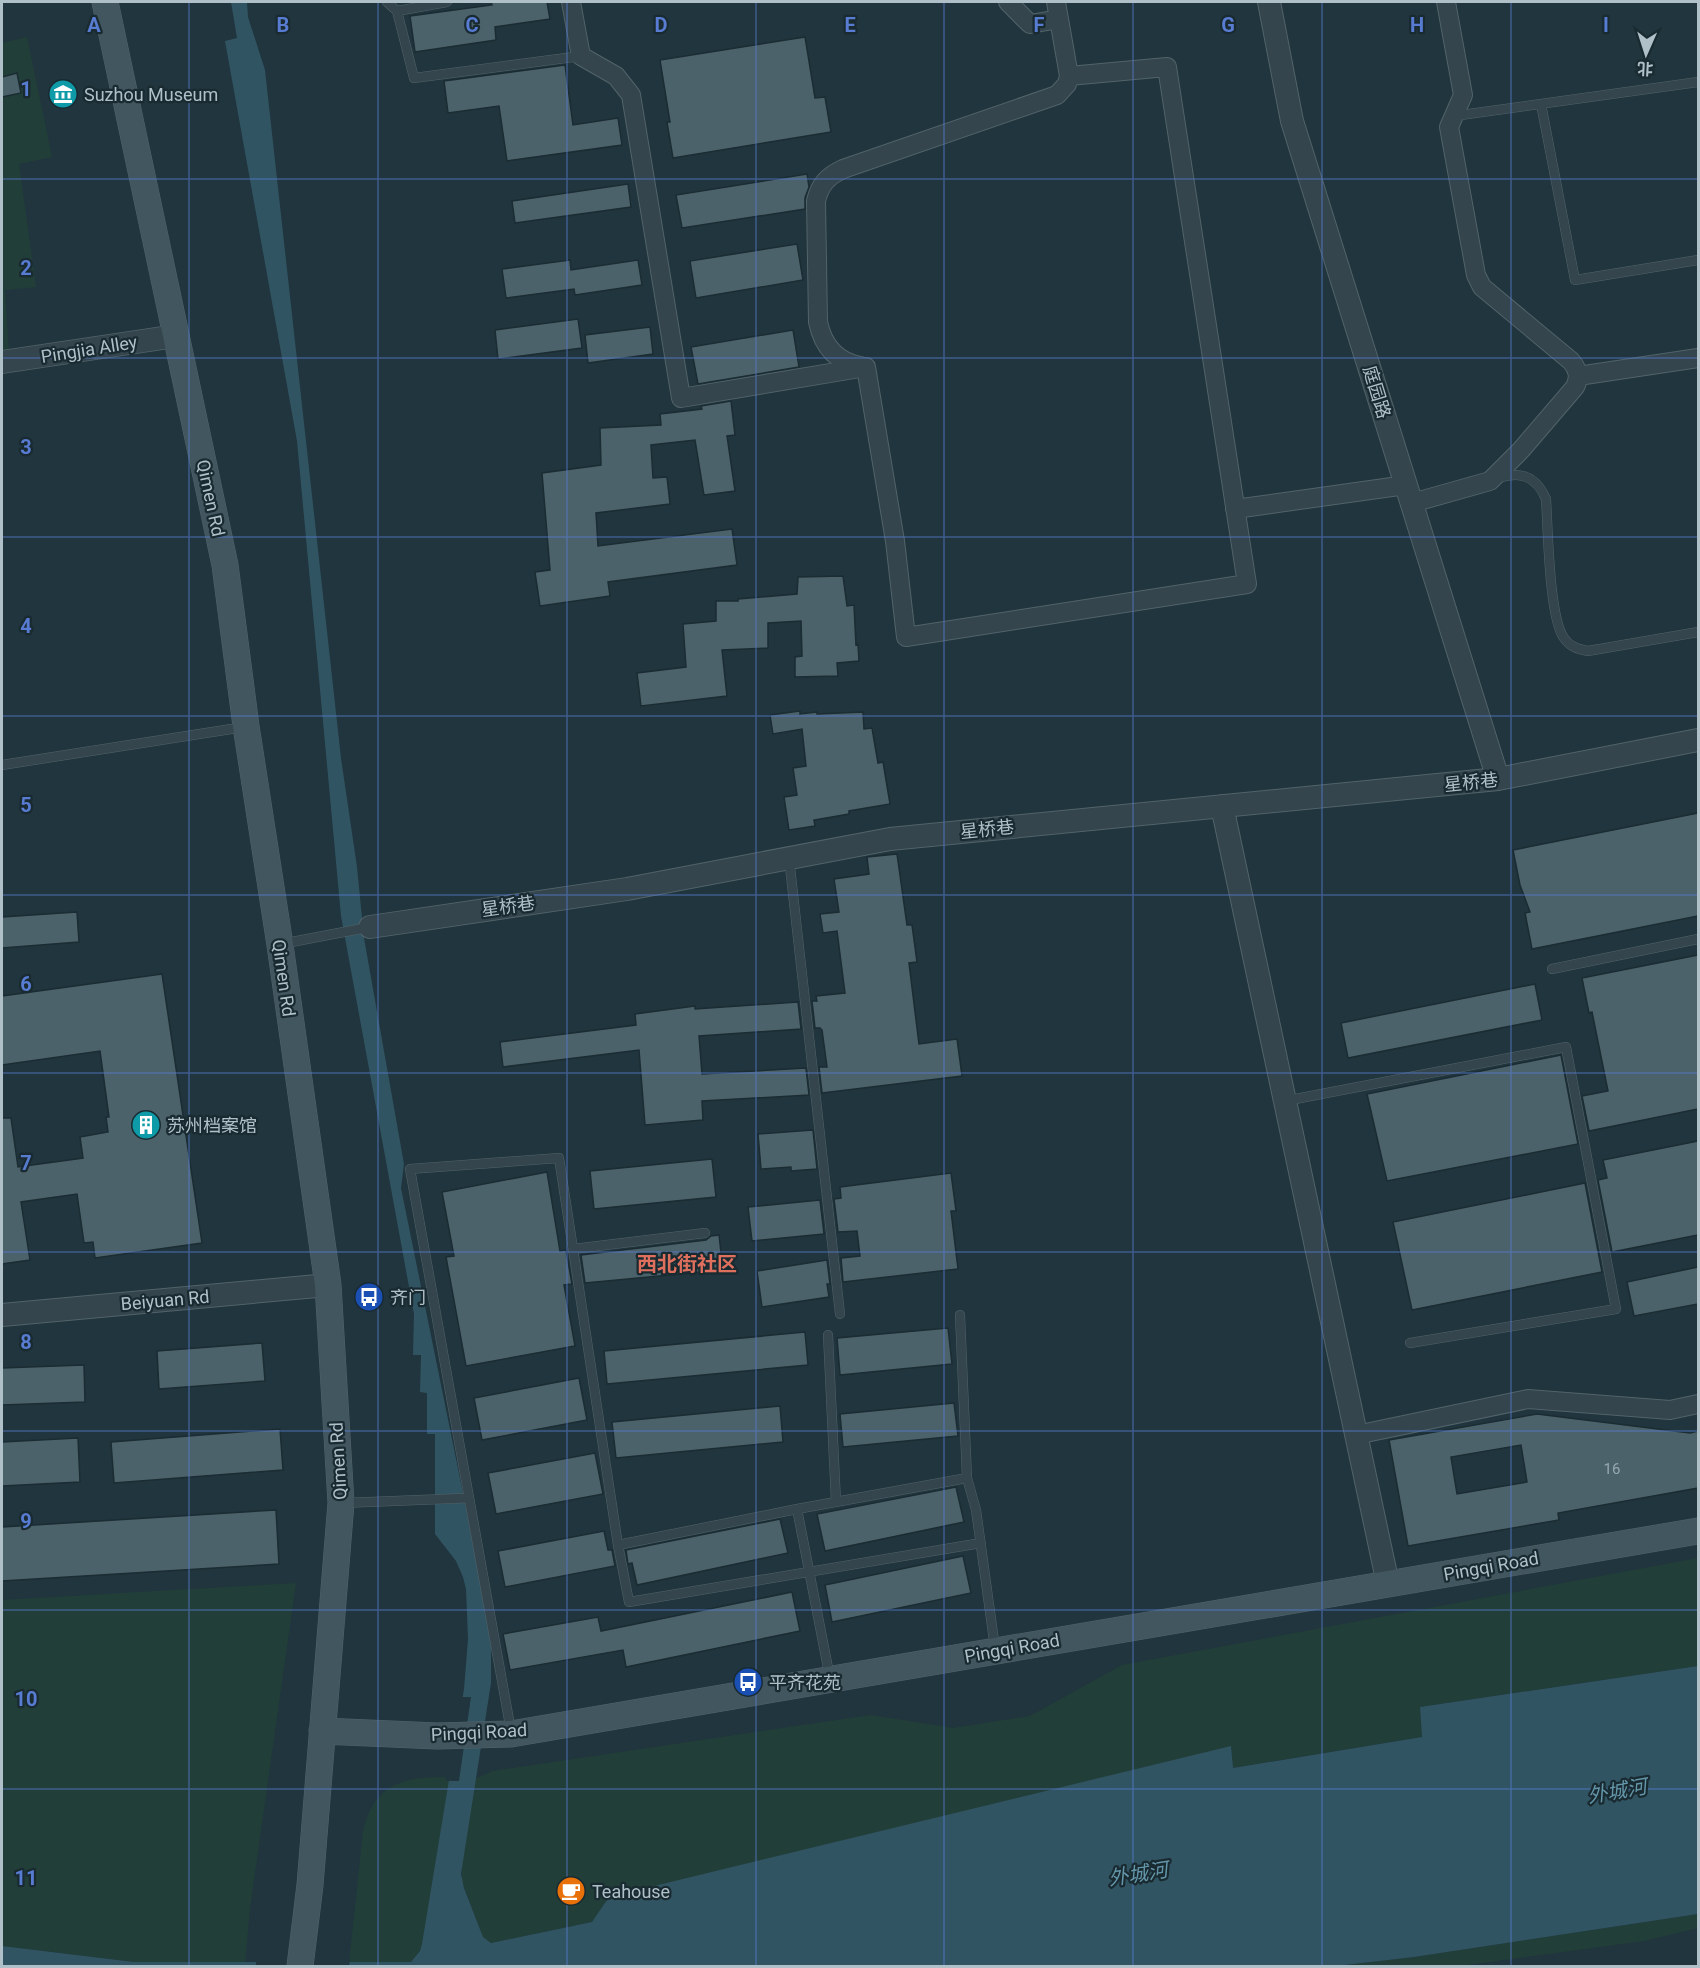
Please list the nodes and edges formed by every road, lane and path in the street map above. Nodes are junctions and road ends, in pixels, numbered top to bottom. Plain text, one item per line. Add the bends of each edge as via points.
1 (105, 2) edge
2 (387, 2) edge
3 (447, 2) edge
4 (571, 2) edge
5 (1008, 2) edge
6 (1269, 2) edge
7 (1446, 2) edge
8 (1057, 10) edge
9 (397, 11) junction
10 (580, 56) junction
11 (1069, 76) junction
12 (1698, 82) edge
13 (1541, 104) junction
14 (1454, 116) junction
15 (1698, 260) edge
16 (176, 336) junction
17 (1698, 358) edge
18 (2, 362) edge
19 (866, 367) junction
20 (1578, 376) junction
21 (1490, 481) junction
22 (1409, 494) junction
23 (1235, 509) junction
24 (1698, 633) edge
25 (246, 726) junction
26 (1698, 740) edge
27 (2, 765) edge
28 (1498, 779) junction
29 (1222, 806) junction
30 (789, 858) junction
31 (370, 927) joint
32 (1698, 939) edge
33 (280, 945) junction
34 (1552, 969) dead end
35 (1285, 1101) junction
36 (705, 1233) dead end
37 (573, 1250) junction
38 (328, 1285) junction
39 (840, 1314) dead end
40 (2, 1315) edge
41 (960, 1315) dead end
42 (828, 1335) dead end
43 (1410, 1343) dead end
44 (1698, 1404) edge
45 (1356, 1434) junction
46 (967, 1478) junction
47 (468, 1498) junction
48 (836, 1502) junction
49 (341, 1503) junction
50 (797, 1509) junction
51 (1698, 1531) edge
52 (981, 1543) junction
53 (618, 1545) junction
54 (810, 1572) junction
55 (1388, 1584) junction
56 (995, 1651) junction
57 (830, 1678) junction
58 (322, 1731) junction
59 (511, 1734) junction
60 (300, 1966) edge

1 - 16 main road, Qimen Rd
2 - 9 lane
3 - 9 lane
4 - 10 street
5 - 8 street via 1030,24
6 - 22 street, 庭园路 via 1293,121
7 - 14 street via 1463,95
8 - 11 street
9 - 10 lane via 414,78
10 - 19 street via 616,76 631,95 681,398
11 - 19 street via 1057,95 843,169 825,181 816,201 820,336 838,358
11 - 23 street via 1167,67
12 - 13 lane
13 - 14 lane
13 - 15 lane via 1575,280
14 - 20 street via 1449,127 1476,275 1482,288 1571,361
16 - 18 street, Pingjia Alley
16 - 25 main road, Qimen Rd via 225,565
17 - 20 street
19 - 23 street via 895,541 906,637 1247,584
20 - 21 street via 1575,387
21 - 22 street
21 - 24 lane via 1519,475 1528,477 1543,490 1554,608 1562,636 1569,644 1588,651
22 - 23 street
22 - 28 street, 庭园路
25 - 27 lane
25 - 33 main road, Qimen Rd
26 - 28 street, 星桥巷
28 - 29 street, 星桥巷
29 - 30 street, 星桥巷 via 890,839
29 - 35 street
30 - 31 street, 星桥巷 via 627,889
30 - 39 lane
31 - 33 lane, 星桥巷
32 - 34 lane
33 - 38 main road, Qimen Rd
35 - 43 lane via 1566,1047 1616,1309
35 - 45 street
36 - 37 lane
37 - 47 lane via 559,1158 410,1169
37 - 53 lane
38 - 40 street, Beiyuan Rd
38 - 49 main road, Qimen Rd
41 - 46 lane
42 - 48 lane
44 - 45 street via 1670,1410 1528,1399
45 - 55 street
46 - 48 lane
46 - 52 lane
47 - 49 lane
47 - 59 lane
48 - 50 lane
49 - 58 main road, Qimen Rd
50 - 53 lane
50 - 54 lane
51 - 55 main road, Pingqi Road
52 - 54 lane
52 - 56 lane
53 - 54 lane via 629,1602
54 - 57 lane
55 - 56 main road, Pingqi Road
56 - 57 main road, Pingqi Road
57 - 59 main road, Pingqi Road
58 - 59 main road, Pingqi Road via 436,1736
58 - 60 main road, Qimen Rd

